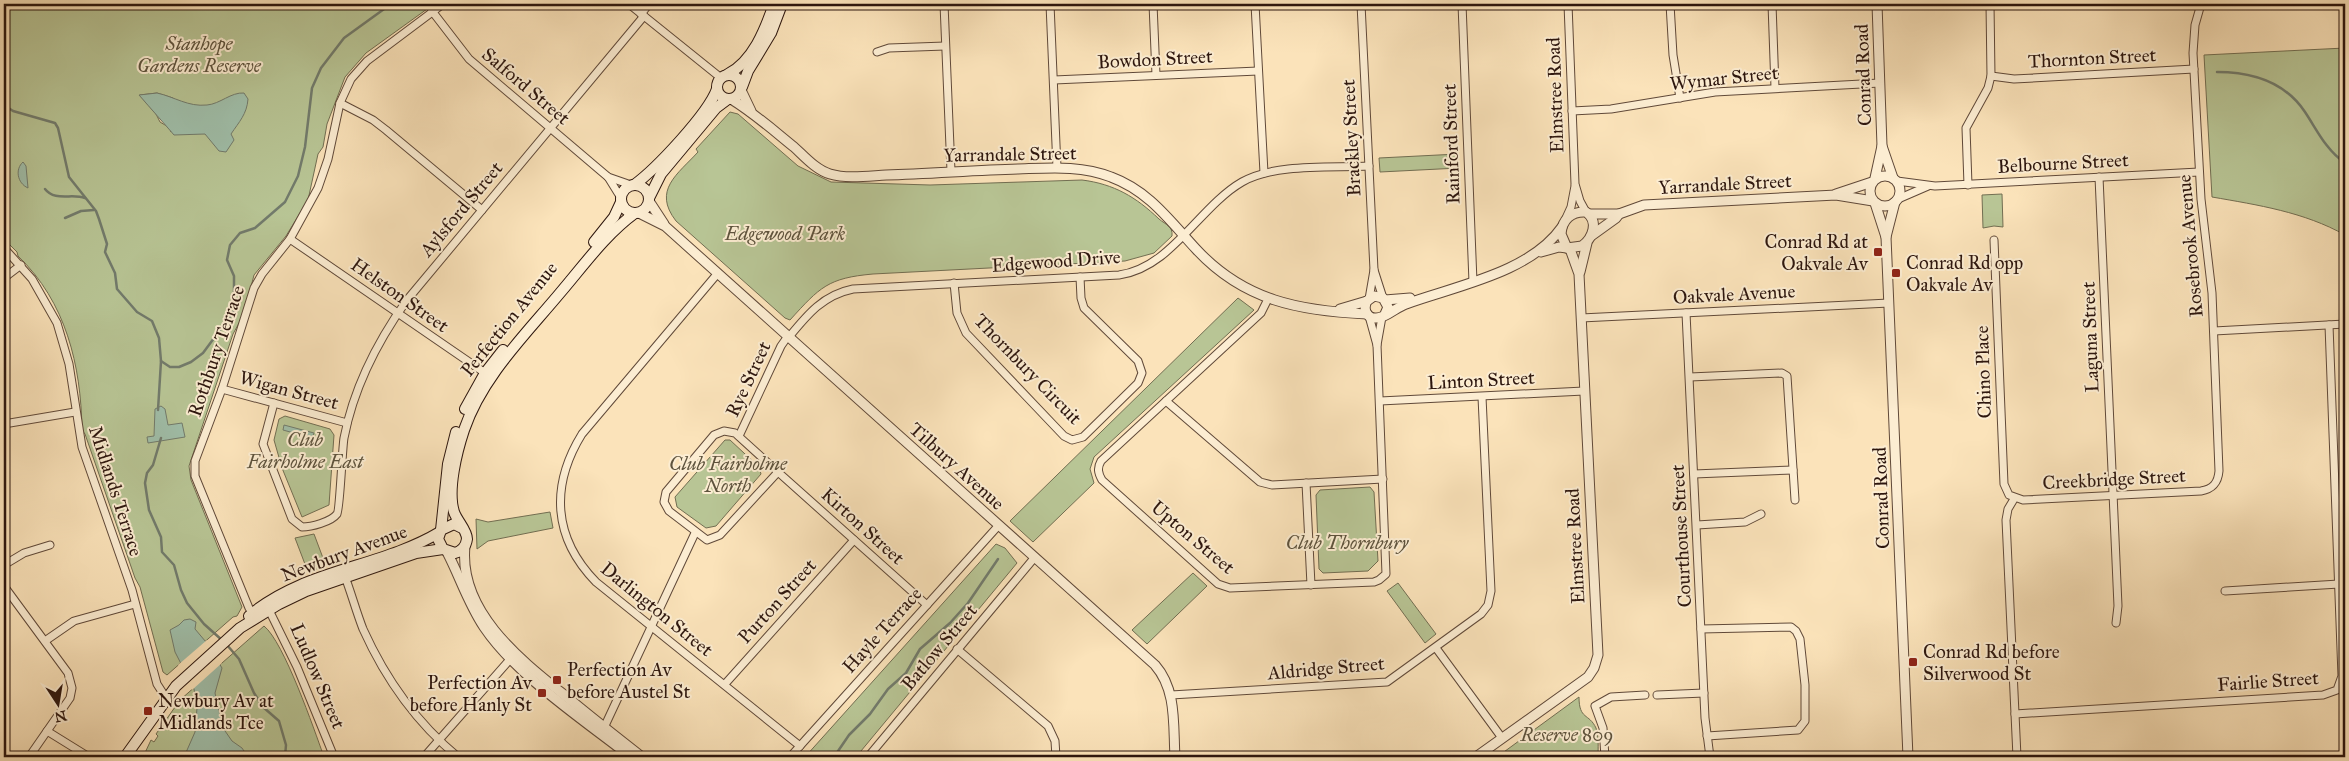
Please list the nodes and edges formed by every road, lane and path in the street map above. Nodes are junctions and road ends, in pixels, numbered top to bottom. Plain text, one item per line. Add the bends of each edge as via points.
1 (443, 4) edge
2 (629, 4) edge
3 (649, 4) edge
4 (774, 4) edge
5 (782, 4) edge
6 (944, 4) edge
7 (1050, 4) edge
8 (1153, 4) edge
9 (1255, 4) edge
10 (1361, 4) edge
11 (1462, 4) edge
12 (1568, 4) edge
13 (1670, 4) edge
14 (1772, 4) edge
15 (1877, 4) edge
16 (1990, 4) edge
17 (2201, 4) edge
18 (432, 11) junction
19 (643, 15) junction
20 (945, 46) junction
21 (877, 52) dead end
22 (2194, 69) junction
23 (1258, 71) junction
24 (1156, 75) junction
25 (724, 76) junction
26 (1992, 76) junction
27 (1054, 80) junction
28 (1880, 83) junction
29 (717, 88) junction
30 (1775, 88) junction
31 (742, 89) junction
32 (1680, 98) junction
33 (729, 99) junction
34 (340, 103) junction
35 (751, 111) junction
36 (1572, 111) junction
37 (551, 128) junction
38 (1882, 146) junction
39 (1369, 166) junction
40 (1058, 168) junction
41 (951, 171) junction
42 (2199, 172) junction
43 (1264, 173) junction
44 (608, 177) junction
45 (2099, 177) junction
46 (1895, 179) junction
47 (1873, 180) junction
48 (1575, 184) junction
49 (632, 185) junction
50 (1968, 185) junction
51 (1929, 186) junction
52 (1836, 194) junction
53 (621, 200) junction
54 (649, 200) junction
55 (1896, 201) junction
56 (1874, 202) junction
57 (482, 210) junction
58 (637, 213) junction
59 (1588, 213) junction
60 (1619, 214) junction
61 (1563, 224) junction
62 (665, 226) junction
63 (1184, 235) junction
64 (1886, 237) junction
65 (290, 239) junction
66 (1590, 239) junction
67 (1994, 240) dead end
68 (4, 248) edge
69 (1568, 249) junction
70 (1536, 253) junction
71 (21, 265) junction
72 (1374, 270) junction
73 (718, 273) junction
74 (1579, 274) junction
75 (1080, 277) junction
76 (4, 278) edge
77 (1474, 282) junction
78 (954, 283) junction
79 (1420, 298) junction
80 (1268, 299) junction
81 (1384, 299) junction
82 (1368, 300) junction
83 (1889, 303) junction
84 (1335, 311) junction
85 (398, 313) junction
86 (1686, 313) junction
87 (1368, 315) junction
88 (1384, 315) junction
89 (1581, 318) junction
90 (2329, 324) junction
91 (2345, 324) edge
92 (2214, 331) junction
93 (788, 336) junction
94 (1377, 344) junction
95 (488, 375) junction
96 (1690, 377) junction
97 (222, 389) junction
98 (1584, 391) junction
99 (1482, 396) junction
100 (1166, 401) junction
101 (1380, 401) junction
102 (274, 403) junction
103 (75, 412) junction
104 (347, 423) junction
105 (4, 424) edge
106 (739, 436) junction
107 (1793, 470) junction
108 (778, 472) junction
109 (1694, 474) junction
110 (1384, 479) junction
111 (1306, 483) junction
112 (2214, 486) joint
113 (2113, 495) junction
114 (2014, 499) junction
115 (1795, 500) dead end
116 (1761, 514) dead end
117 (999, 525) junction
118 (1697, 525) junction
119 (462, 528) junction
120 (441, 531) junction
121 (695, 533) junction
122 (854, 540) junction
123 (50, 545) dead end
124 (465, 546) junction
125 (445, 551) junction
126 (1035, 557) junction
127 (4, 565) edge
128 (344, 573) junction
129 (2339, 584) junction
130 (1311, 585) junction
131 (4, 586) edge
132 (2225, 591) dead end
133 (135, 604) junction
134 (927, 605) junction
135 (269, 610) junction
136 (253, 612) junction
137 (2116, 622) dead end
138 (651, 627) junction
139 (240, 628) junction
140 (1701, 629) junction
141 (44, 641) junction
142 (1436, 648) junction
143 (957, 649) junction
144 (512, 656) junction
145 (725, 684) junction
146 (1704, 692) junction
147 (1171, 694) junction
148 (1656, 695) dead end
149 (1645, 696) dead end
150 (166, 698) junction
151 (2015, 714) junction
152 (47, 731) junction
153 (603, 731) junction
154 (1708, 736) junction
155 (1502, 738) junction
156 (439, 740) junction
157 (800, 746) junction
158 (29, 757) edge
159 (89, 757) edge
160 (125, 757) edge
161 (334, 757) edge
162 (424, 757) edge
163 (458, 757) edge
164 (631, 757) edge
165 (642, 757) edge
166 (790, 757) edge
167 (868, 757) edge
168 (1056, 757) edge
169 (1175, 757) edge
170 (1476, 757) edge
171 (1605, 757) edge
172 (1710, 757) edge
173 (1908, 757) edge
174 (2017, 757) edge

1 - 18 street, Rothbury Terrace
2 - 19 street
3 - 19 street, Aylsford Street
4 - 25 main road via 750,55 742,65
5 - 31 main road
6 - 20 street
7 - 27 street
8 - 24 street
9 - 23 street
10 - 39 street, Brackley Street
11 - 77 street, Rainford Street
12 - 36 street, Elmstree Road
13 - 32 street
14 - 30 street
15 - 28 street, Conrad Road
16 - 26 street
17 - 22 street, Rosebrook Avenue via 2194,35
18 - 34 street, Rothbury Terrace via 357,70
18 - 37 street, Salford Street via 469,59
19 - 25 street
19 - 37 street, Aylsford Street
20 - 21 street via 889,48
20 - 41 street
22 - 26 street, Thornton Street via 2014,79
22 - 42 street, Rosebrook Avenue
23 - 24 street, Bowdon Street
23 - 43 street
24 - 27 street, Bowdon Street
25 - 29 main road
25 - 31 main road via 738,78
26 - 50 street via 1966,128
27 - 40 street
28 - 30 street, Wymar Street
28 - 38 street, Conrad Road
29 - 33 main road
29 - 49 main road via 708,105 655,168
30 - 32 street, Wymar Street
31 - 33 main road
31 - 35 street, Yarrandale Street
32 - 36 street, Wymar Street
33 - 35 street, Yarrandale Street
33 - 54 main road via 716,108 661,174
34 - 57 street via 373,120
34 - 65 street, Rothbury Terrace via 323,175
35 - 41 street, Yarrandale Street via 828,173 845,176
36 - 48 street, Elmstree Road
37 - 44 street, Salford Street
37 - 57 street, Aylsford Street
38 - 46 street, Conrad Road
38 - 47 street, Conrad Road
39 - 43 street, Edgewood Drive
39 - 72 street, Brackley Street
40 - 41 street, Yarrandale Street
40 - 63 street, Yarrandale Street via 1085,170 1123,181 1154,202
42 - 45 street, Belbourne Street
42 - 92 street, Rosebrook Avenue
43 - 63 street, Edgewood Drive via 1235,187
44 - 49 street, Salford Street
44 - 53 street, Salford Street
45 - 50 street, Belbourne Street
45 - 113 street, Laguna Street
46 - 47 street via 1884,175
46 - 51 street, Belbourne Street
46 - 55 street via 1900,190
47 - 52 street, Yarrandale Street
47 - 56 street via 1869,191
48 - 59 street, Elmstree Road
48 - 61 street, Elmstree Road via 1571,207
49 - 53 main road via 624,190
49 - 54 main road via 642,187
50 - 51 street, Belbourne Street
51 - 55 street, Belbourne Street
52 - 56 street, Yarrandale Street
52 - 60 street, Yarrandale Street via 1654,204 1637,206
53 - 58 main road via 628,211
53 - 95 main road, Perfection Avenue via 602,232
54 - 58 main road via 646,208
54 - 62 street, Tilbury Avenue
55 - 56 street via 1886,206
55 - 64 street, Conrad Road
56 - 64 street, Conrad Road
57 - 85 street, Aylsford Street
58 - 62 street, Tilbury Avenue
58 - 95 main road, Perfection Avenue via 613,230
59 - 60 street, Yarrandale Street
59 - 61 street via 1576,213
59 - 66 street via 1593,223
60 - 66 street, Yarrandale Street
61 - 69 street via 1562,241
61 - 70 street via 1551,241
62 - 73 street, Tilbury Avenue
63 - 75 street, Edgewood Drive via 1139,270 1119,275
63 - 80 street, Yarrandale Street via 1220,272
64 - 83 street, Conrad Road
65 - 85 street, Helston Street
65 - 97 street, Rothbury Terrace via 254,288
66 - 69 street via 1582,246
66 - 74 street, Elmstree Road
67 - 114 street, Chino Place via 2004,484
68 - 71 street, Midlands Terrace
69 - 70 street
69 - 74 street, Elmstree Road
70 - 77 street
71 - 76 street
71 - 103 street, Midlands Terrace via 42,294 57,323 69,364
72 - 81 street, Brackley Street
72 - 82 street, Brackley Street
73 - 93 street, Tilbury Avenue
73 - 138 street, Darlington Street via 582,434 563,476 561,512 575,557 596,582
74 - 89 street, Elmstree Road
75 - 78 street, Edgewood Drive
75 - 78 street, Thornbury Circuit via 1084,308 1138,361 1142,373 1138,383 1082,437 1072,440 1064,436 966,333 957,312
77 - 79 street
78 - 93 street, Edgewood Drive via 844,291 818,304
79 - 81 street
79 - 88 street
80 - 84 street, Yarrandale Street via 1307,309
80 - 100 street, Upton Street via 1261,313
81 - 82 street via 1377,296
81 - 88 street via 1388,307
82 - 84 street, Yarrandale Street
82 - 87 street via 1365,307
83 - 86 street, Oakvale Avenue
83 - 173 street, Conrad Road
84 - 87 street, Yarrandale Street
85 - 95 street, Helston Street
85 - 104 street, Aylsford Street via 368,363
86 - 89 street, Oakvale Avenue
86 - 96 street, Courthouse Street
87 - 88 street via 1376,319
87 - 94 street, Upton Street
88 - 94 street, Upton Street
89 - 98 street, Elmstree Road
90 - 91 street
90 - 92 street
90 - 129 street, Fairlie Street
92 - 112 street, Rosebrook Avenue via 2219,471
93 - 106 street, Rye Street
93 - 117 street, Tilbury Avenue
94 - 101 street, Upton Street
95 - 119 main road, Perfection Avenue via 469,418 455,465 453,506
95 - 120 main road, Perfection Avenue via 464,410 452,448
96 - 107 street via 1785,374 1788,379
96 - 109 street, Courthouse Street
97 - 102 street, Wigan Street
97 - 136 street, Rothbury Terrace via 194,471 235,576
98 - 99 street, Linton Street
98 - 155 street, Elmstree Road via 1598,649 1596,662 1588,677
99 - 101 street, Linton Street
99 - 142 street, Aldridge Street via 1491,597 1481,614
100 - 111 street via 1260,482 1272,485
100 - 130 street, Upton Street via 1101,461 1098,471 1102,480 1222,586 1235,589
101 - 110 street, Upton Street
102 - 104 street, Wigan Street
102 - 104 street, Aylsford Street via 263,438 265,451 292,519 302,527 331,518 338,512
103 - 105 street
103 - 133 street, Midlands Terrace via 88,469
106 - 108 street, Kirton Street
106 - 121 street via 724,431 714,435 666,492 666,508
107 - 109 street
107 - 115 street
108 - 121 street via 720,536 707,540
108 - 122 street, Kirton Street
109 - 118 street, Courthouse Street
110 - 111 street
110 - 130 street, Upton Street via 1384,578 1374,582
111 - 130 street
112 - 113 street, Creekbridge Street via 2201,491
113 - 114 street, Creekbridge Street
113 - 137 street, Laguna Street
114 - 151 street via 2006,520
116 - 118 street via 1745,522
117 - 126 street, Tilbury Avenue
117 - 134 street, Hayle Terrace
118 - 140 street, Courthouse Street
119 - 120 main road via 454,524
119 - 124 main road via 466,534
120 - 125 main road via 439,543
120 - 128 main road, Newbury Avenue via 415,545
121 - 138 street
122 - 134 street, Kirton Street
122 - 145 street, Purton Street
123 - 127 street via 24,553
124 - 125 main road via 459,551
124 - 144 street via 464,564 472,592
125 - 128 main road, Newbury Avenue via 416,553
125 - 144 street via 477,616
126 - 143 street, Batlow Street
126 - 147 street, Tilbury Avenue via 1155,665
128 - 135 main road, Newbury Avenue
128 - 136 main road, Newbury Avenue via 293,588
128 - 156 street via 363,628 380,662 410,708
129 - 132 street
129 - 151 street, Fairlie Street via 2342,676 2340,686 2333,692
131 - 141 street
133 - 141 street via 74,621
133 - 150 street, Midlands Terrace via 157,684
134 - 157 street, Hayle Terrace
135 - 139 main road, Newbury Avenue
135 - 161 street, Ludlow Street via 297,667
136 - 139 main road, Newbury Avenue
138 - 145 street, Darlington Street
138 - 153 street
139 - 150 main road, Newbury Avenue
140 - 146 street, Courthouse Street
140 - 154 street via 1790,627 1800,639 1805,686 1805,722 1798,730
141 - 152 street via 68,673 72,688 70,698
142 - 147 street, Aldridge Street via 1384,683
142 - 155 street
143 - 167 street, Batlow Street
143 - 168 street via 1048,726 1055,741
144 - 153 street
144 - 156 street
145 - 157 street, Darlington Street
146 - 148 street
146 - 154 street, Courthouse Street
147 - 169 street, Tilbury Avenue
149 - 171 street via 1611,697 1595,706 1604,728
150 - 160 main road, Newbury Avenue
151 - 174 street
152 - 158 street
152 - 159 street
153 - 164 street
153 - 165 street
154 - 172 street, Courthouse Street
155 - 170 street, Elmstree Road
156 - 162 street
156 - 163 street
157 - 166 street, Hayle Terrace

